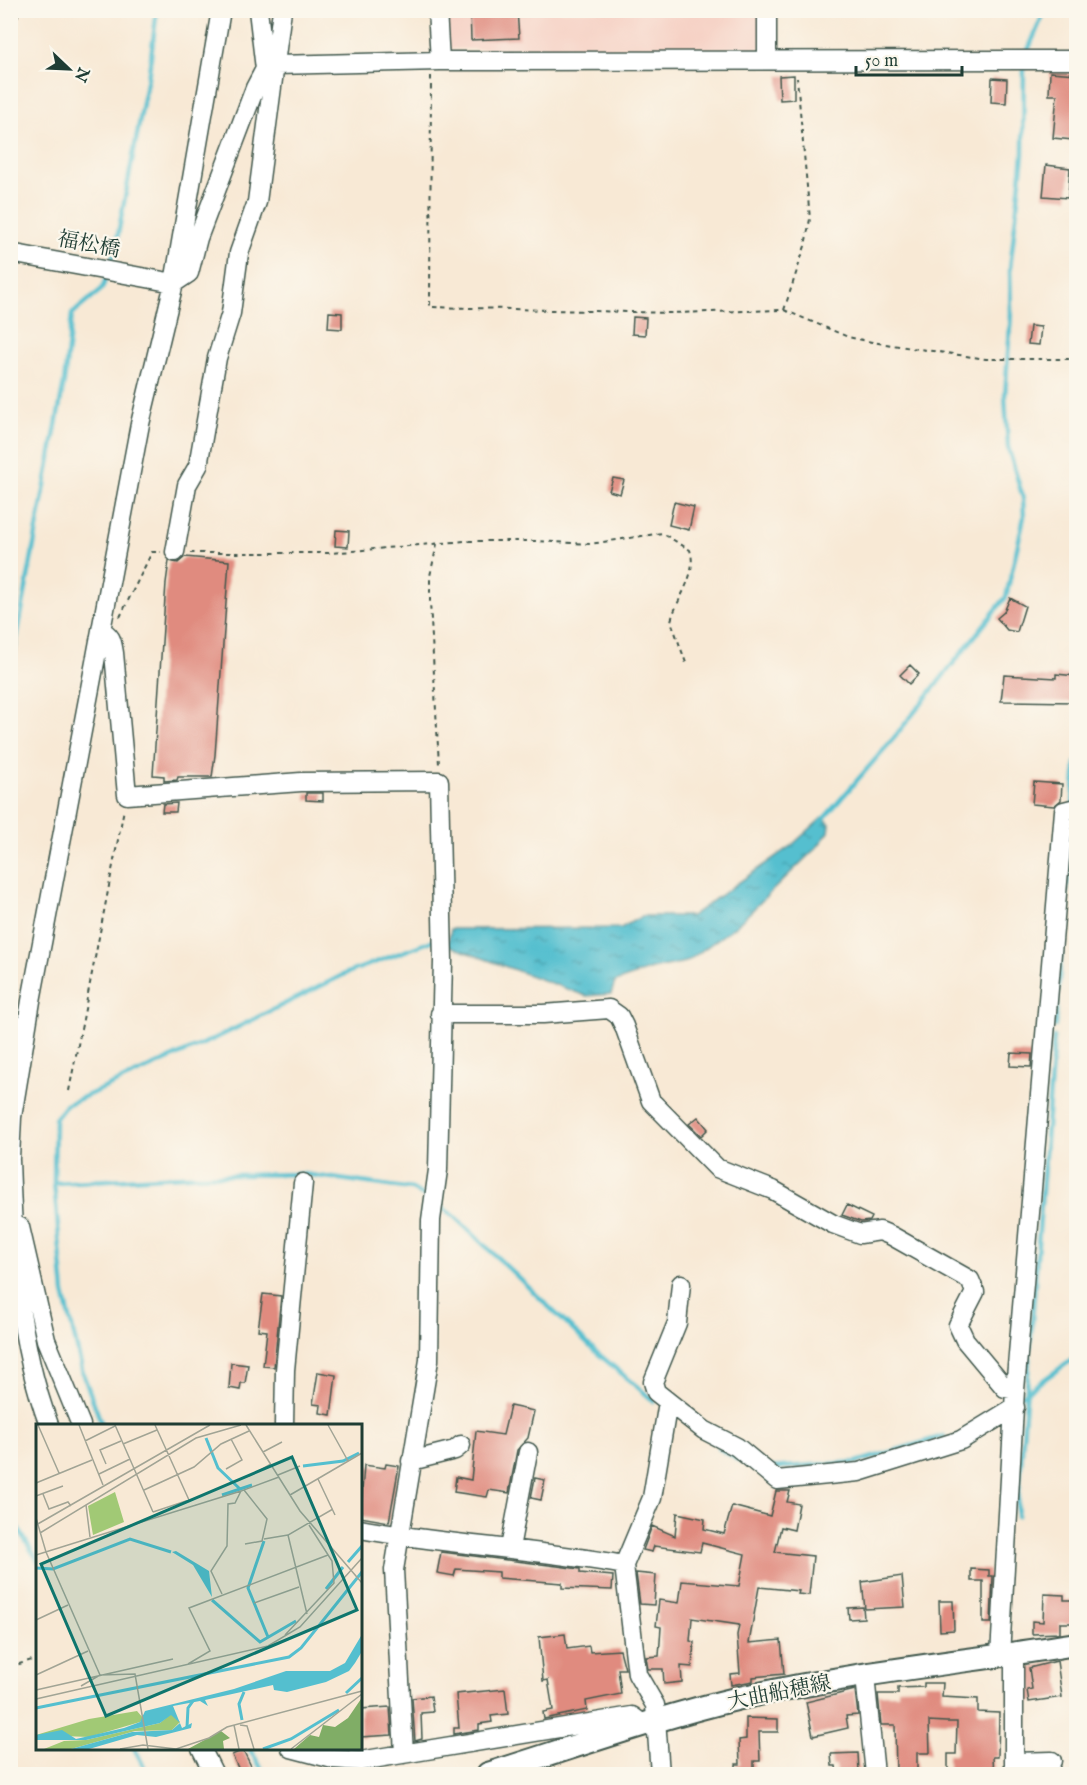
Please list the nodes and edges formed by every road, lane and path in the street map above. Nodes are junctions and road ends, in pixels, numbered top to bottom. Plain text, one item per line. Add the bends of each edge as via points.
1 (19, 10) edge
2 (221, 10) edge
3 (258, 10) edge
4 (282, 10) edge
5 (437, 10) edge
6 (767, 10) edge
7 (10, 52) edge
8 (767, 60) junction
9 (796, 60) junction
10 (1077, 60) edge
11 (435, 61) junction
12 (271, 67) junction
13 (10, 253) edge
14 (167, 282) junction
15 (784, 310) junction
16 (1077, 359) edge
17 (437, 544) junction
18 (175, 552) junction
19 (104, 632) junction
20 (686, 663) dead end
21 (439, 781) junction
22 (127, 795) junction
23 (1073, 808) edge
24 (440, 1014) junction
25 (69, 1091) dead end
26 (10, 1159) edge
27 (303, 1184) dead end
28 (12, 1213) edge
29 (681, 1284) dead end
30 (1015, 1399) junction
31 (668, 1402) junction
32 (49, 1424) edge
33 (81, 1424) edge
34 (284, 1424) edge
35 (461, 1445) dead end
36 (528, 1452) dead end
37 (411, 1461) junction
38 (362, 1529) edge
39 (398, 1536) junction
40 (510, 1548) junction
41 (624, 1565) junction
42 (1077, 1644) edge
43 (1007, 1655) junction
44 (36, 1660) edge
45 (10, 1667) edge
46 (866, 1676) junction
47 (650, 1723) junction
48 (202, 1749) edge
49 (295, 1749) edge
50 (404, 1754) junction
51 (1052, 1761) dead end
52 (1014, 1768) edge
53 (214, 1774) edge
54 (488, 1774) edge
55 (660, 1774) edge
56 (875, 1774) edge

1 - 7 path
2 - 14 street
3 - 12 street
4 - 12 street
5 - 11 street
6 - 8 street
8 - 9 street
8 - 11 street
9 - 10 street
9 - 15 path via 810,219
11 - 12 street
11 - 15 path via 430,308 671,313
12 - 14 street via 255,88 198,238 189,273
12 - 18 street via 257,202 239,253 231,313 217,358 198,466 187,484
13 - 14 street, 福松橋
14 - 19 street
15 - 16 path via 848,337 935,352 1006,360
17 - 18 path via 330,552
17 - 20 path via 534,541 581,545 662,533 690,550 692,556 688,583 671,621
17 - 21 path via 430,576 430,602
18 - 19 path via 152,552 117,624
19 - 22 street via 114,653
19 - 26 street via 20,1064
21 - 22 street via 301,783
21 - 24 street via 443,940
22 - 25 path
23 - 30 street via 1064,811
24 - 30 street via 543,1014 609,1009 624,1026 651,1101 717,1168 773,1190 833,1224 860,1234 880,1231 892,1236 970,1280 975,1292 958,1325 965,1340
24 - 37 street via 438,1170 430,1220 429,1360
26 - 28 street
27 - 34 street via 285,1370
28 - 32 street via 13,1251 29,1360
28 - 33 street via 22,1231 46,1340
29 - 31 street via 677,1323 653,1382 656,1392
30 - 31 street via 961,1440 859,1472 777,1479 737,1447 704,1430
30 - 43 street
31 - 41 street via 652,1498
35 - 37 street
36 - 40 street
37 - 39 street
38 - 39 street
39 - 40 street
39 - 50 street via 394,1570
40 - 41 street
41 - 47 street via 637,1674 655,1705
42 - 43 main road, 大曲船穂線
43 - 46 main road, 大曲船穂線
43 - 52 street via 1007,1724
44 - 45 path
46 - 47 main road, 大曲船穂線 via 739,1699
46 - 56 street
47 - 50 street via 632,1716
47 - 54 main road, 大曲船穂線
47 - 55 street
48 - 53 street
49 - 50 street via 360,1761
51 - 52 street

